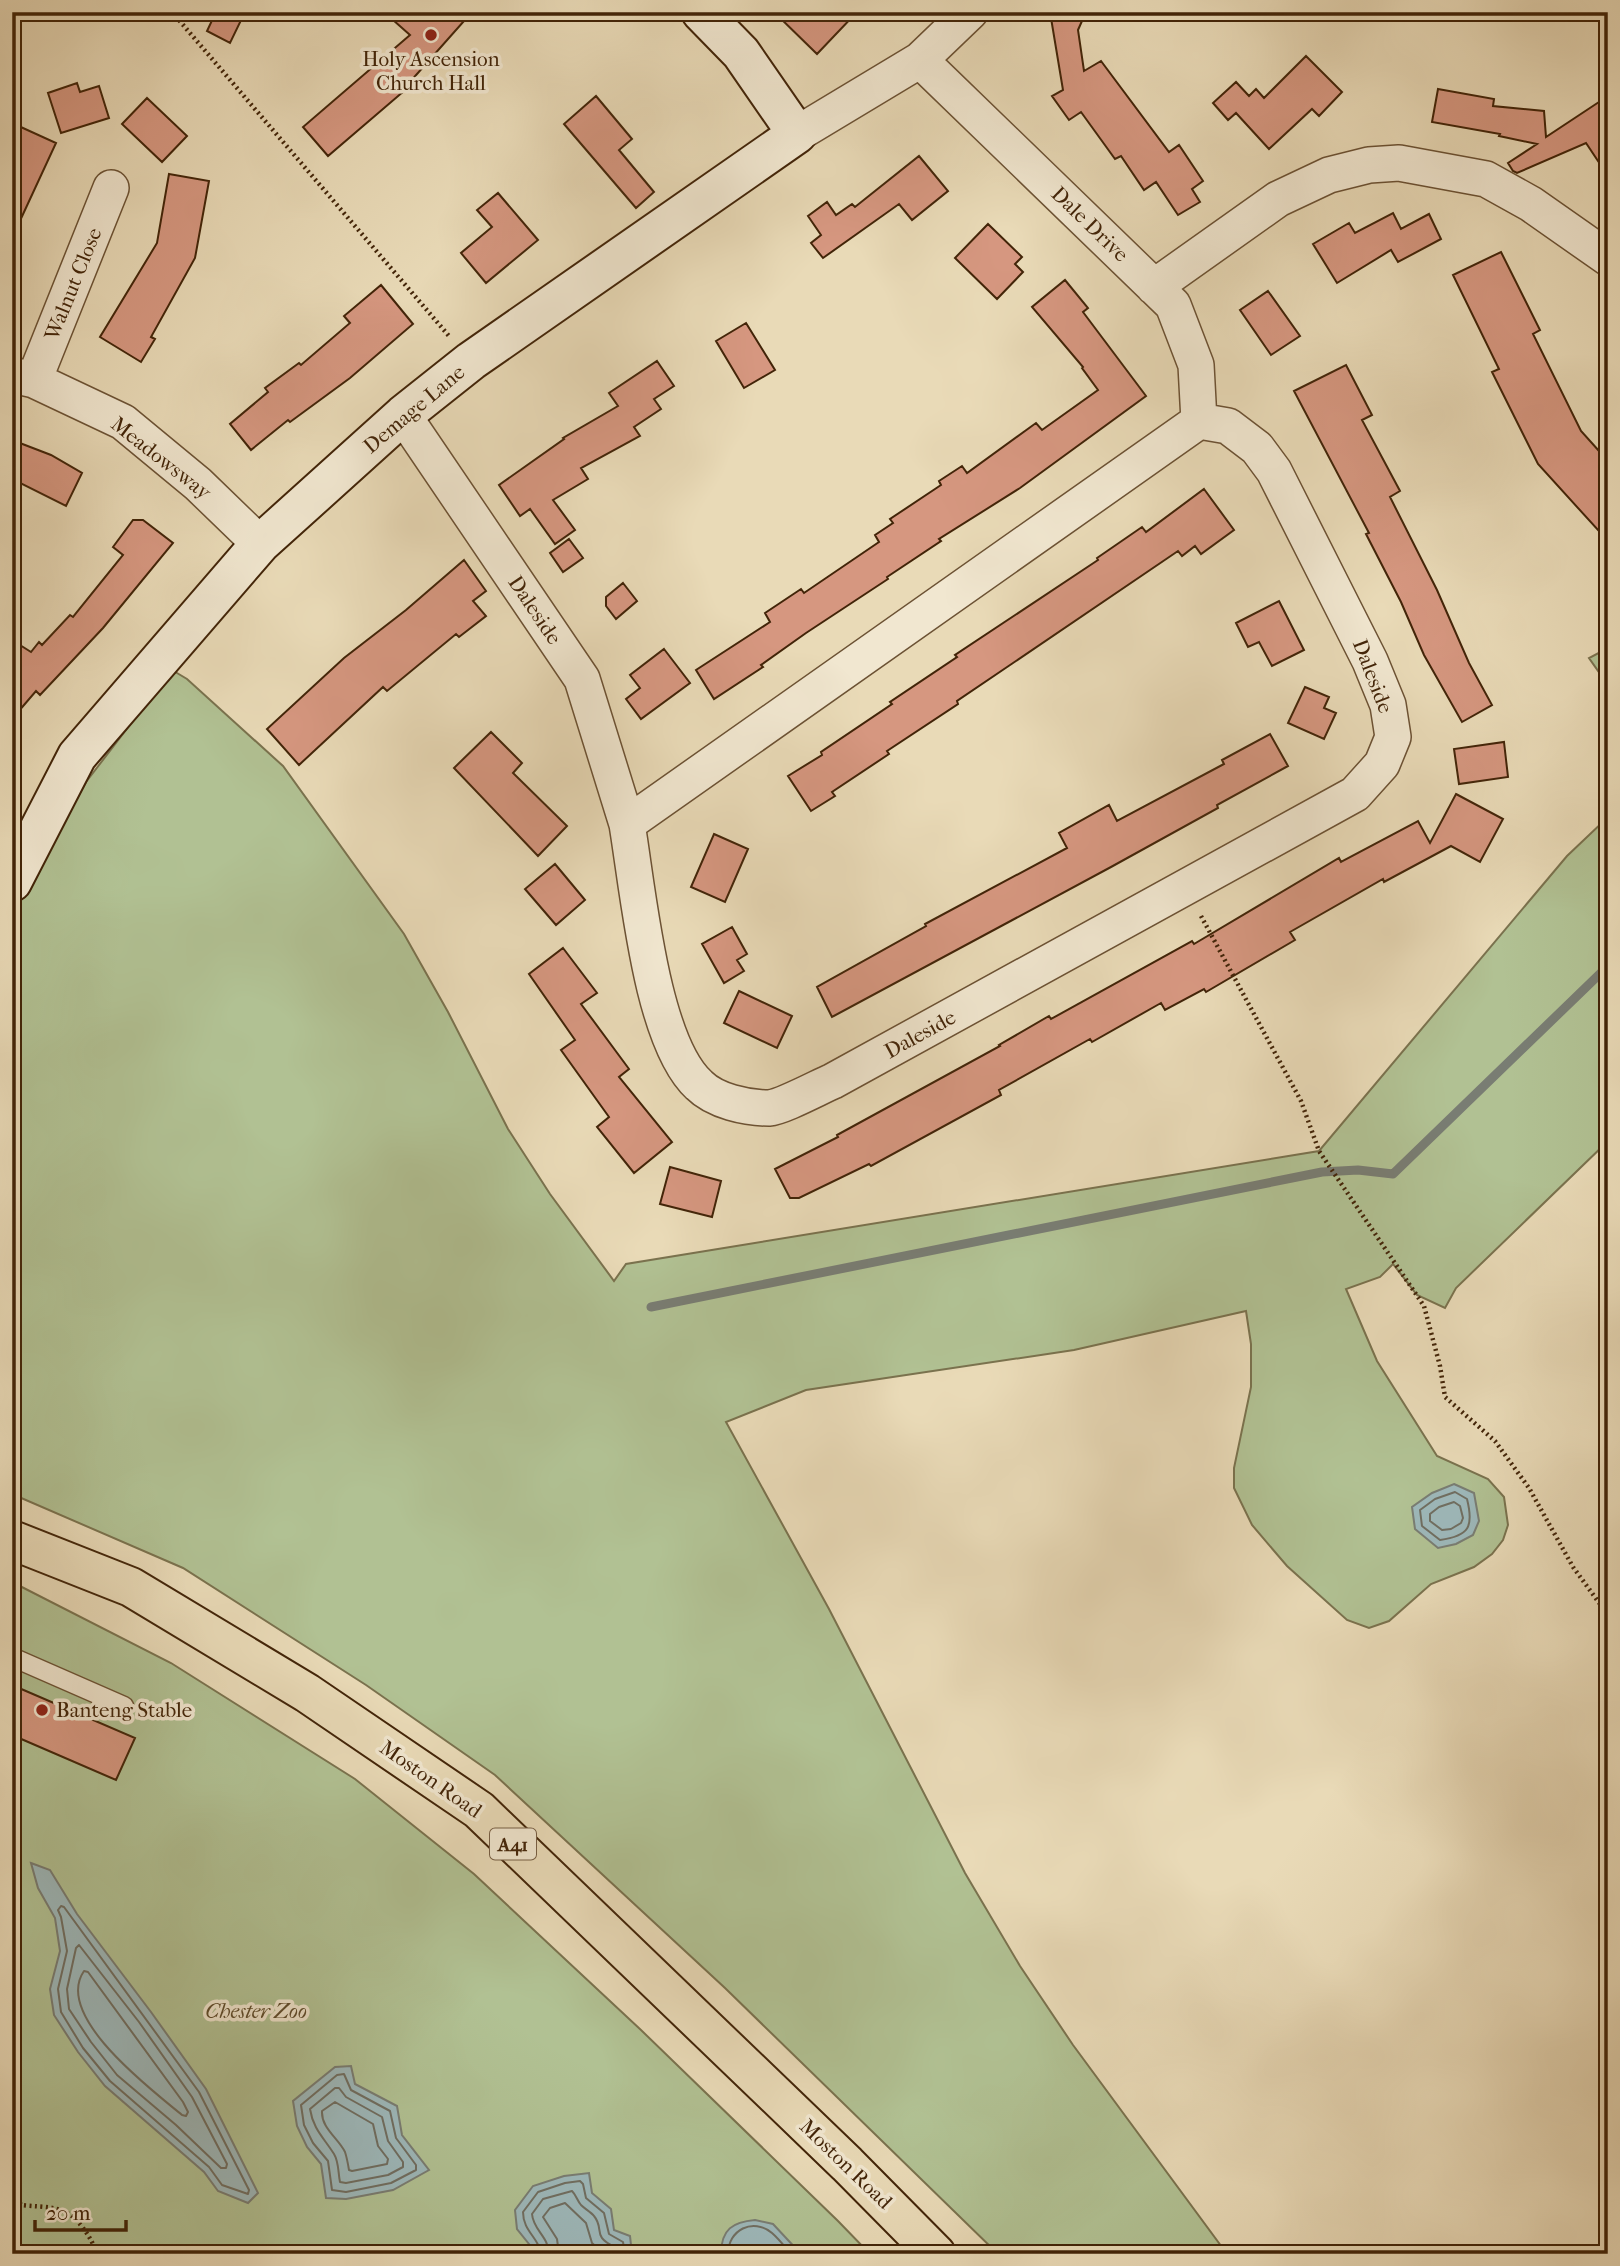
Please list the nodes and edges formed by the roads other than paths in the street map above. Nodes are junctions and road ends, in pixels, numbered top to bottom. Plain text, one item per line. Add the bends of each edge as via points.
1 (701, 12) edge
2 (970, 12) edge
3 (920, 60) junction
4 (797, 134) junction
5 (111, 188) dead end
6 (1608, 258) edge
7 (1154, 287) junction
8 (23, 378) edge
9 (403, 415) junction
10 (1199, 421) junction
11 (260, 544) junction
12 (627, 824) junction
13 (12, 882) edge
14 (12, 1539) edge
15 (12, 1657) edge
16 (124, 1706) dead end
17 (936, 2254) edge

1 - 4 street via 741,53
2 - 3 street
3 - 4 street
3 - 7 street, Dale Drive
4 - 9 street, Demage Lane via 471,361
5 - 8 street, Walnut Close
6 - 7 street via 1486,179 1399,163 1329,175 1278,199
7 - 10 street, Dale Drive via 1173,305 1196,365
8 - 11 street, Meadowsway via 123,422 198,484
9 - 11 street, Demage Lane
9 - 12 street, Daleside via 582,679
10 - 12 street
10 - 12 street, Daleside via 1228,426 1256,448 1274,471 1370,661 1388,705 1392,737 1381,764 1354,794 833,1081 771,1108 723,1101 698,1085 679,1059 655,996
11 - 13 street, Demage Lane via 77,757
14 - 17 highway, Moston Road / A41 via 131,1587 307,1693 478,1810
15 - 16 lane

